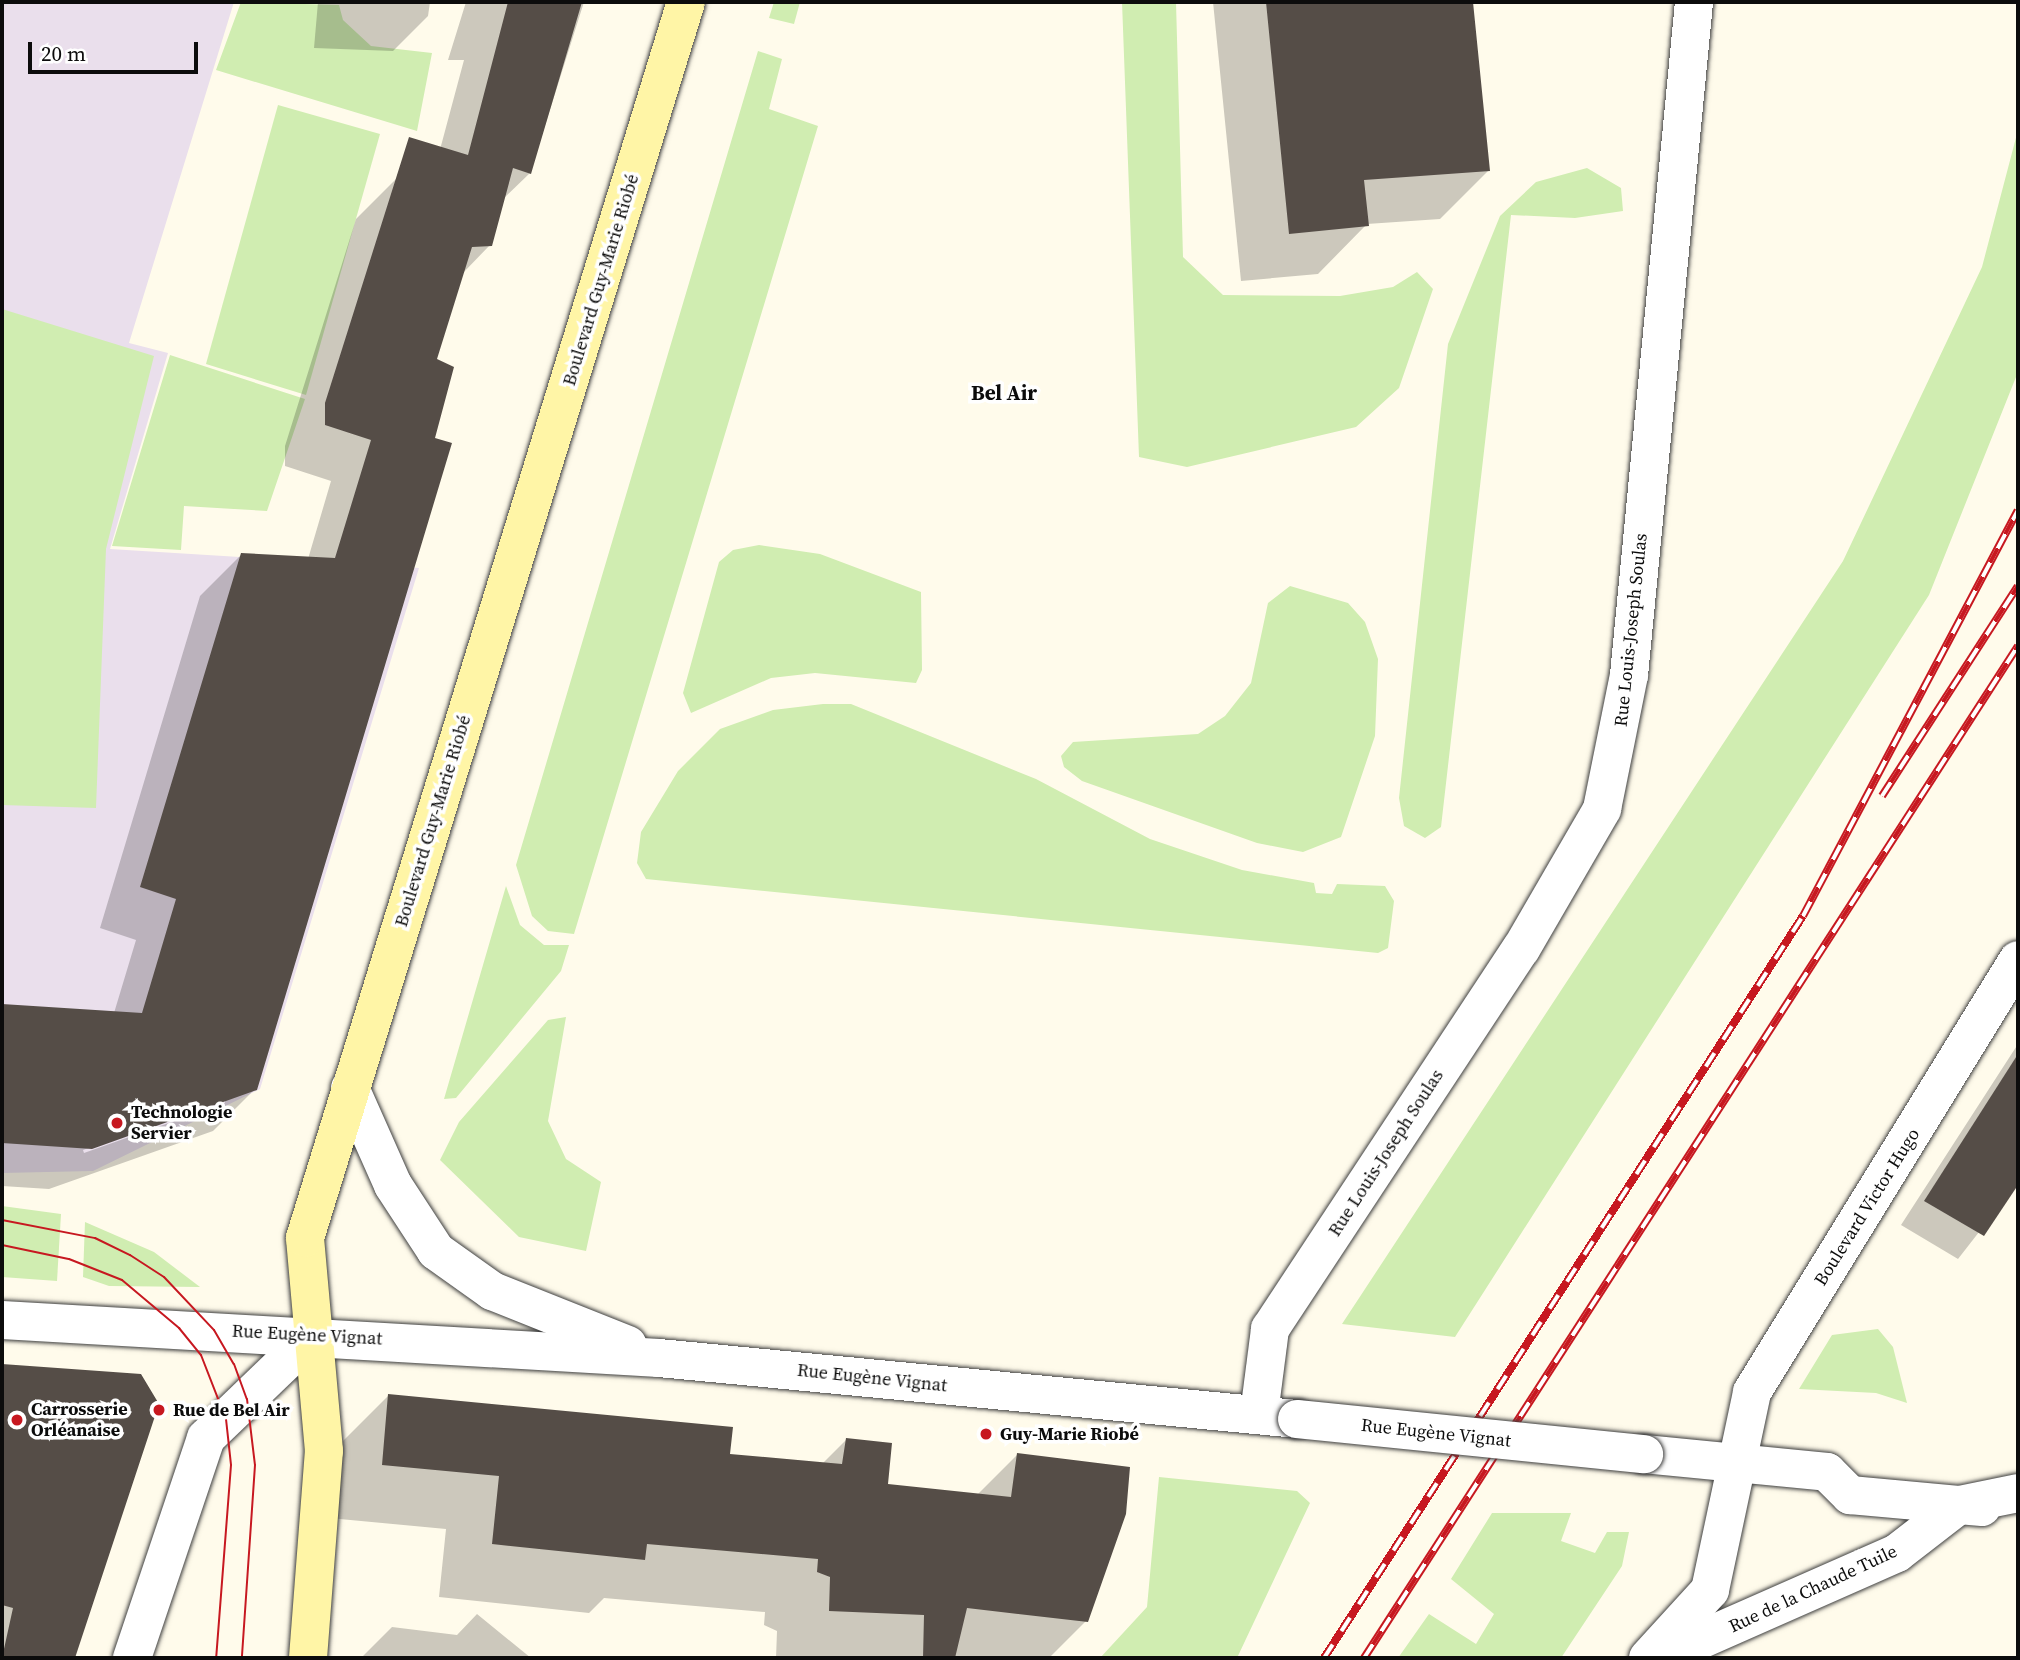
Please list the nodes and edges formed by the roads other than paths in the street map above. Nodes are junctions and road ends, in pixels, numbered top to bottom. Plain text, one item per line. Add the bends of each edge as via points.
1 (686, 2) edge
2 (1694, 2) edge
3 (2018, 960) edge
4 (350, 1088) junction
5 (2, 1320) edge
6 (313, 1335) junction
7 (659, 1358) junction
8 (1259, 1414) junction
9 (1740, 1463) junction
10 (2018, 1493) edge
11 (1959, 1505) junction
12 (2018, 1511) edge
13 (132, 1658) edge
14 (308, 1658) edge
15 (1648, 1658) edge
16 (1659, 1658) edge

1 - 4 main road, Boulevard Guy-Marie Riobé
2 - 8 street, Rue Louis-Joseph Soulas via 1629,675 1602,808 1521,949 1270,1329
3 - 9 street, Boulevard Victor Hugo via 1752,1392
4 - 6 main road, Boulevard Guy-Marie Riobé via 305,1238
4 - 7 street via 393,1185 436,1251 492,1291
5 - 6 street, Rue Eugène Vignat
6 - 7 street, Rue Eugène Vignat
6 - 13 street via 206,1438
6 - 14 main road, Boulevard Guy-Marie Riobé via 324,1451
7 - 8 street, Rue Eugène Vignat
8 - 9 street, Rue Eugène Vignat, bridge
9 - 11 street, Rue Eugène Vignat via 1827,1472 1850,1495
9 - 15 street via 1710,1590
10 - 11 street
11 - 12 street, Rue Eugène Vignat
11 - 16 street, Rue de la Chaude Tuile via 1897,1553

